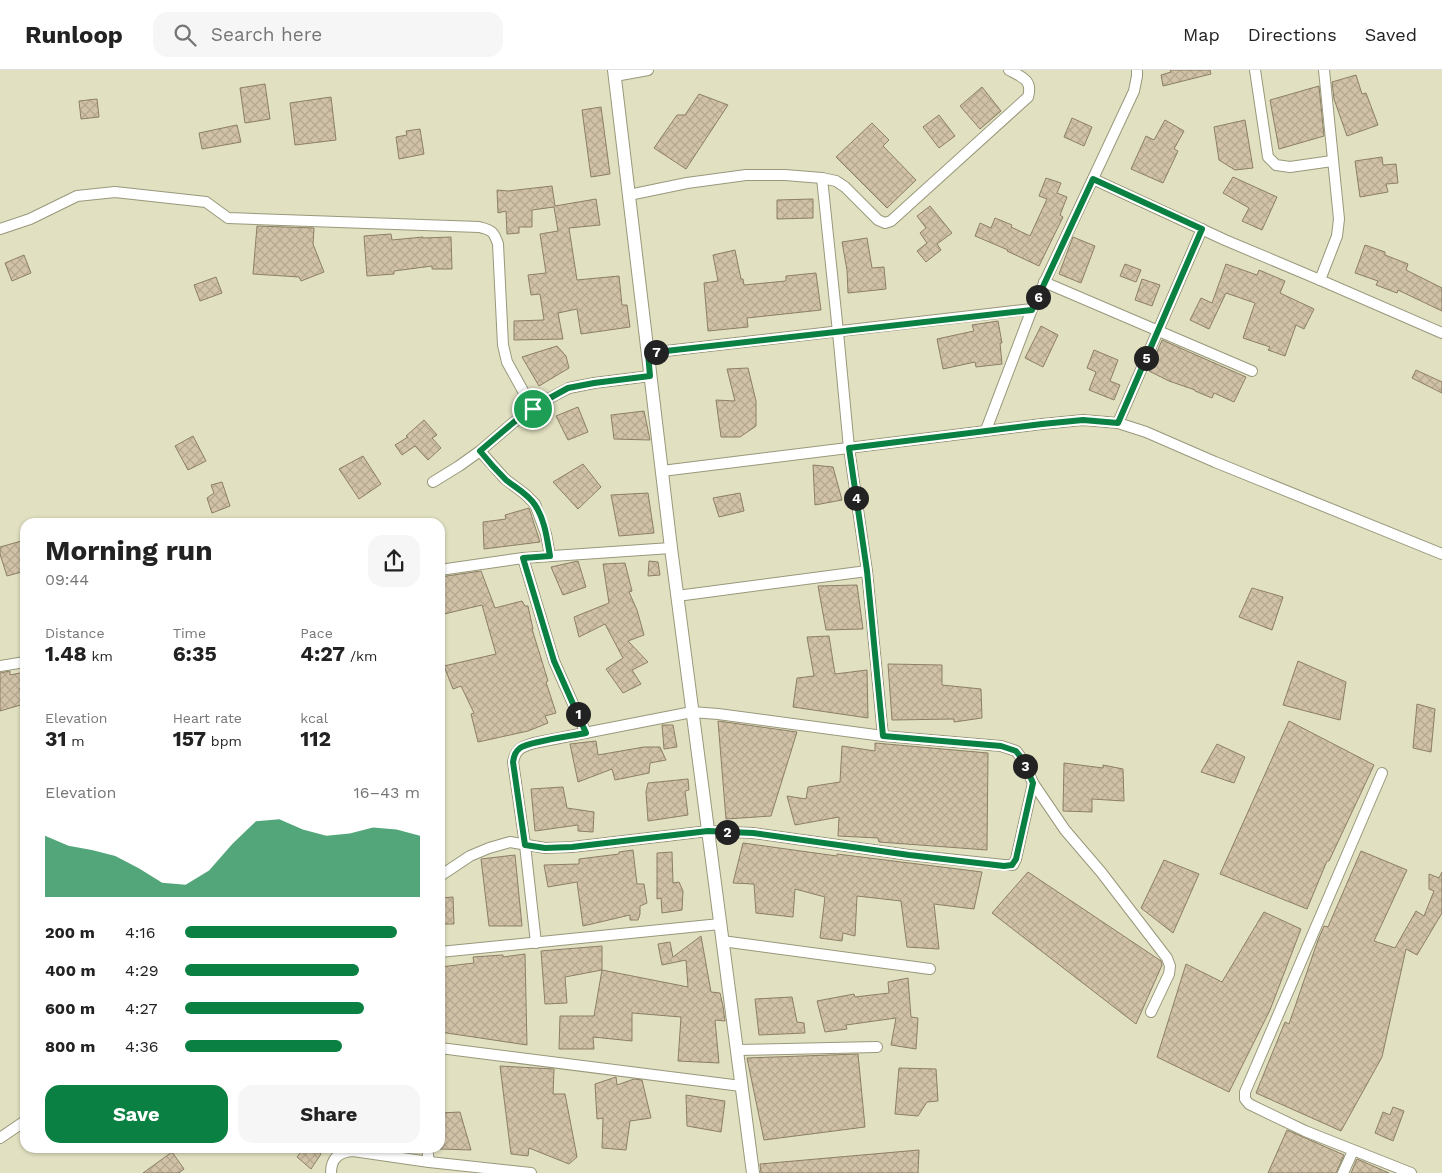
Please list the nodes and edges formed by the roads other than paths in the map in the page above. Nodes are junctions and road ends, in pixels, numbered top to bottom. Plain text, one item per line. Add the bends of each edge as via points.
1 (648, 70) edge
2 (1009, 70) edge
3 (1137, 70) edge
4 (1255, 70) edge
5 (1324, 70) edge
6 (615, 73) edge
7 (1332, 161) junction
8 (822, 178) junction
9 (1093, 179) junction
10 (629, 195) junction
11 (0, 228) edge
12 (1202, 229) junction
13 (1320, 280) junction
14 (1044, 282) junction
15 (1032, 310) junction
16 (1158, 331) junction
17 (838, 332) junction
18 (1442, 333) edge
19 (648, 353) junction
20 (1252, 372) dead end
21 (650, 376) junction
22 (533, 409) junction
23 (1118, 423) junction
24 (986, 430) junction
25 (849, 448) junction
26 (480, 451) junction
27 (662, 471) junction
28 (433, 482) dead end
29 (671, 548) junction
30 (1442, 554) edge
31 (550, 556) junction
32 (523, 558) junction
33 (445, 569) edge
34 (867, 571) junction
35 (677, 596) junction
36 (20, 663) edge
37 (0, 666) edge
38 (692, 712) junction
39 (586, 733) junction
40 (883, 736) junction
41 (1382, 773) dead end
42 (1033, 783) junction
43 (708, 831) junction
44 (525, 845) junction
45 (445, 873) edge
46 (720, 924) junction
47 (722, 940) junction
48 (536, 943) junction
49 (445, 952) edge
50 (930, 969) dead end
51 (1151, 1012) dead end
52 (877, 1047) dead end
53 (445, 1049) edge
54 (737, 1050) junction
55 (741, 1086) junction
56 (20, 1124) edge
57 (0, 1138) edge
58 (1353, 1151) junction
59 (342, 1153) edge
60 (368, 1153) edge
61 (428, 1153) edge
62 (429, 1162) junction
63 (331, 1173) edge
64 (531, 1173) edge
65 (753, 1173) edge
66 (1343, 1173) edge
67 (1411, 1173) edge

1 - 6 street
2 - 8 street via 1026,80 1028,97 891,221 878,220 845,187
3 - 9 street via 1134,91
4 - 7 street via 1268,157 1276,165 1290,167
5 - 7 street
6 - 10 street
7 - 13 street via 1339,219 1337,236
8 - 10 street via 746,175
8 - 17 street
9 - 12 street
9 - 14 street
10 - 19 street
11 - 22 street via 30,219 77,196 115,192 206,202 228,218 490,230 498,244 503,345 507,362
12 - 13 street
12 - 16 street
13 - 18 street
14 - 15 street
14 - 16 street
15 - 17 street
15 - 24 street
16 - 20 street
16 - 23 street
17 - 19 street
17 - 25 street
19 - 21 street
21 - 22 street via 568,388
21 - 27 street
22 - 26 street
23 - 24 street via 1083,420
23 - 30 street
24 - 25 street
25 - 27 street
25 - 34 street
26 - 28 street
26 - 31 street via 535,504
27 - 29 street
29 - 31 street
29 - 35 street
31 - 32 street
32 - 33 street
32 - 39 street via 554,661
34 - 35 street
34 - 40 street
35 - 38 street
36 - 37 street
38 - 39 street
38 - 40 street
38 - 43 street
39 - 44 street via 534,743 515,754 513,762
40 - 42 street via 1001,746 1016,751
41 - 58 street via 1245,1092 1249,1104
42 - 43 street via 1012,865 909,855 753,833
42 - 51 street via 1065,830 1166,958 1169,974
43 - 44 street via 572,847
43 - 46 street
44 - 45 street via 510,842 489,848
44 - 48 street
46 - 47 street
46 - 48 street
47 - 50 street
47 - 54 street
48 - 49 street
52 - 54 street
53 - 55 street
54 - 55 street
55 - 65 street
56 - 57 street
58 - 66 street
58 - 67 street
59 - 63 street via 336,1157
60 - 62 street
61 - 62 street
62 - 64 street

